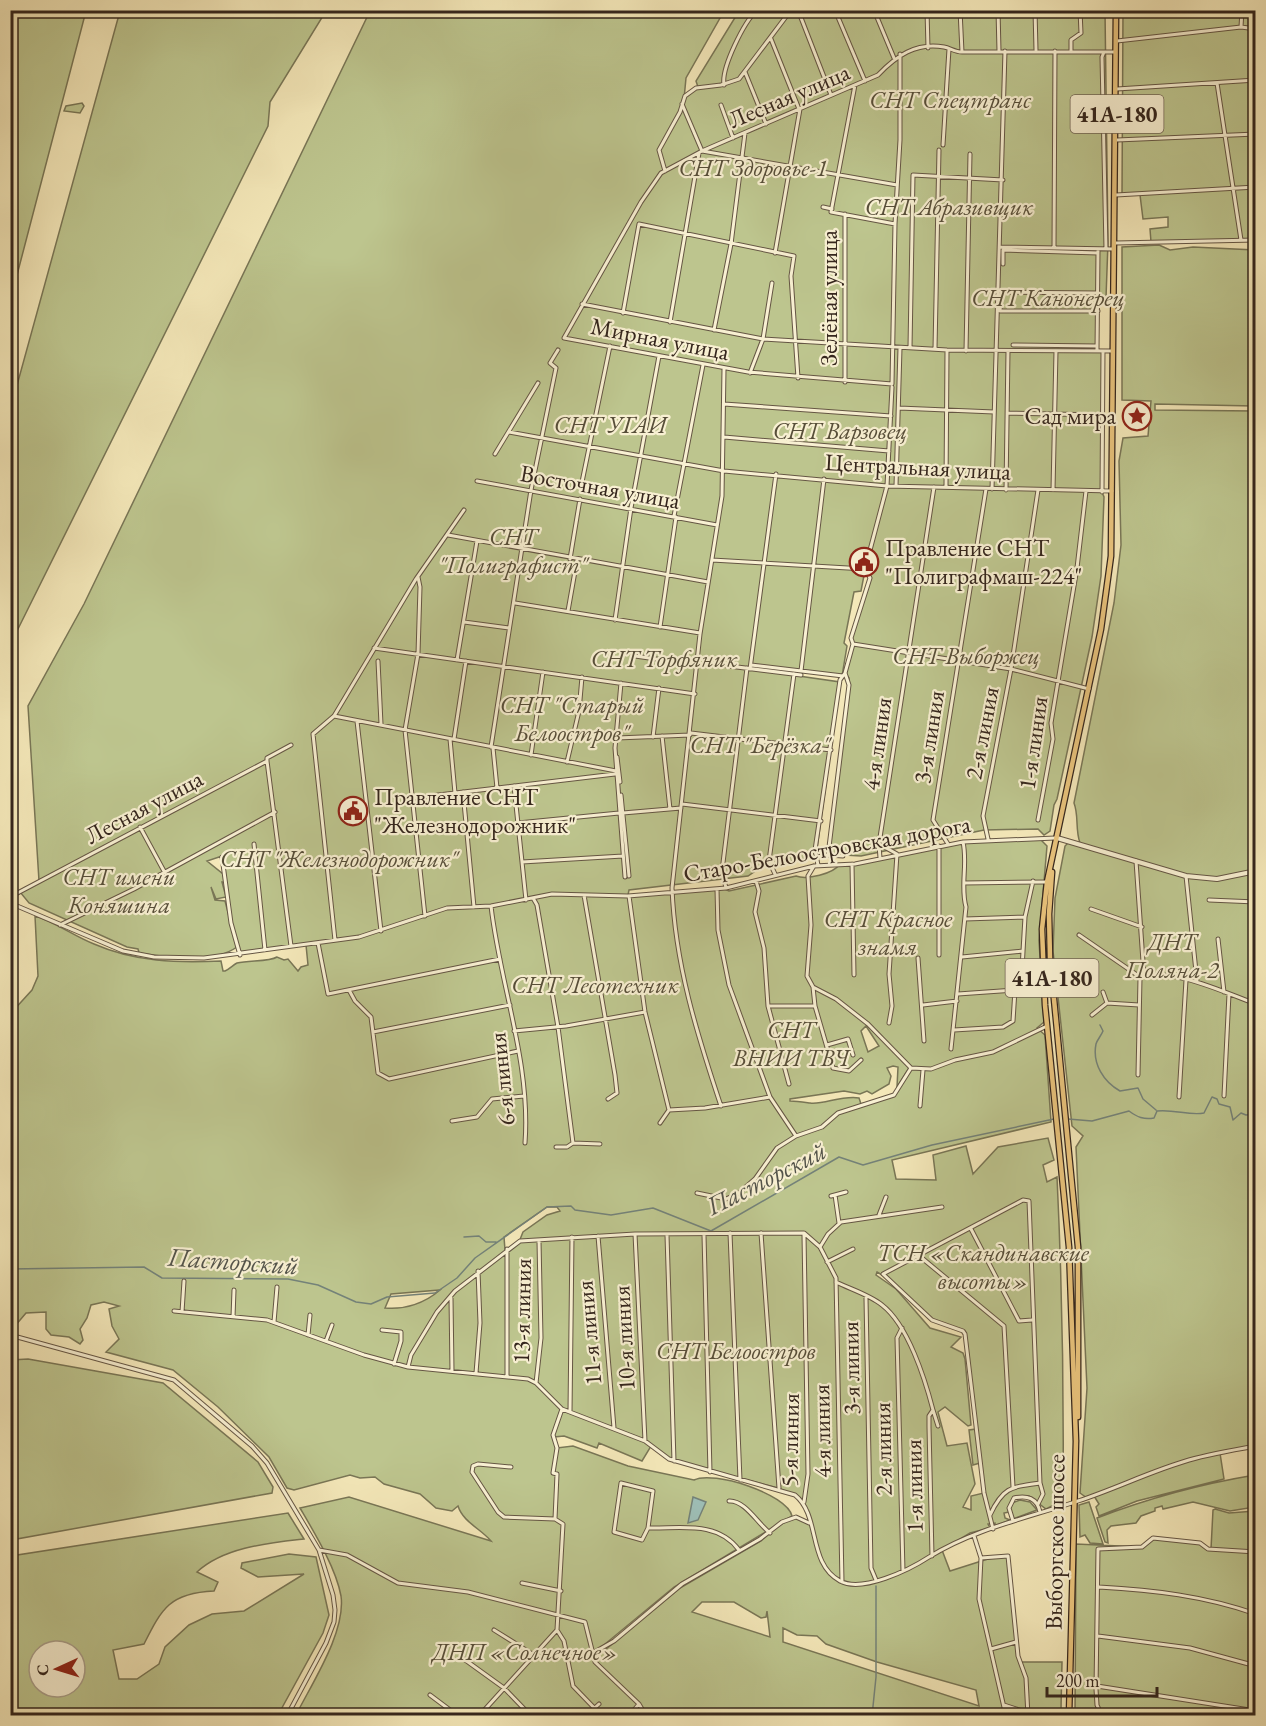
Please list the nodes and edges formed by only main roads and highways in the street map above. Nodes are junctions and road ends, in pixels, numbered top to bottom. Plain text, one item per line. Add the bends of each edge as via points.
1 (1116, 10) edge
2 (1053, 854) junction
3 (1076, 1442) junction
4 (1069, 1716) edge

1 - 2 main road, 41А-180 via 1111,556 1101,629
2 - 3 main road, Выборгское шоссе / 41А-180 via 1049,936 1079,1283
2 - 3 main road, Выборгское шоссе / 41А-180 via 1042,937 1069,1247
3 - 4 main road, Выборгское шоссе / 41А-180

